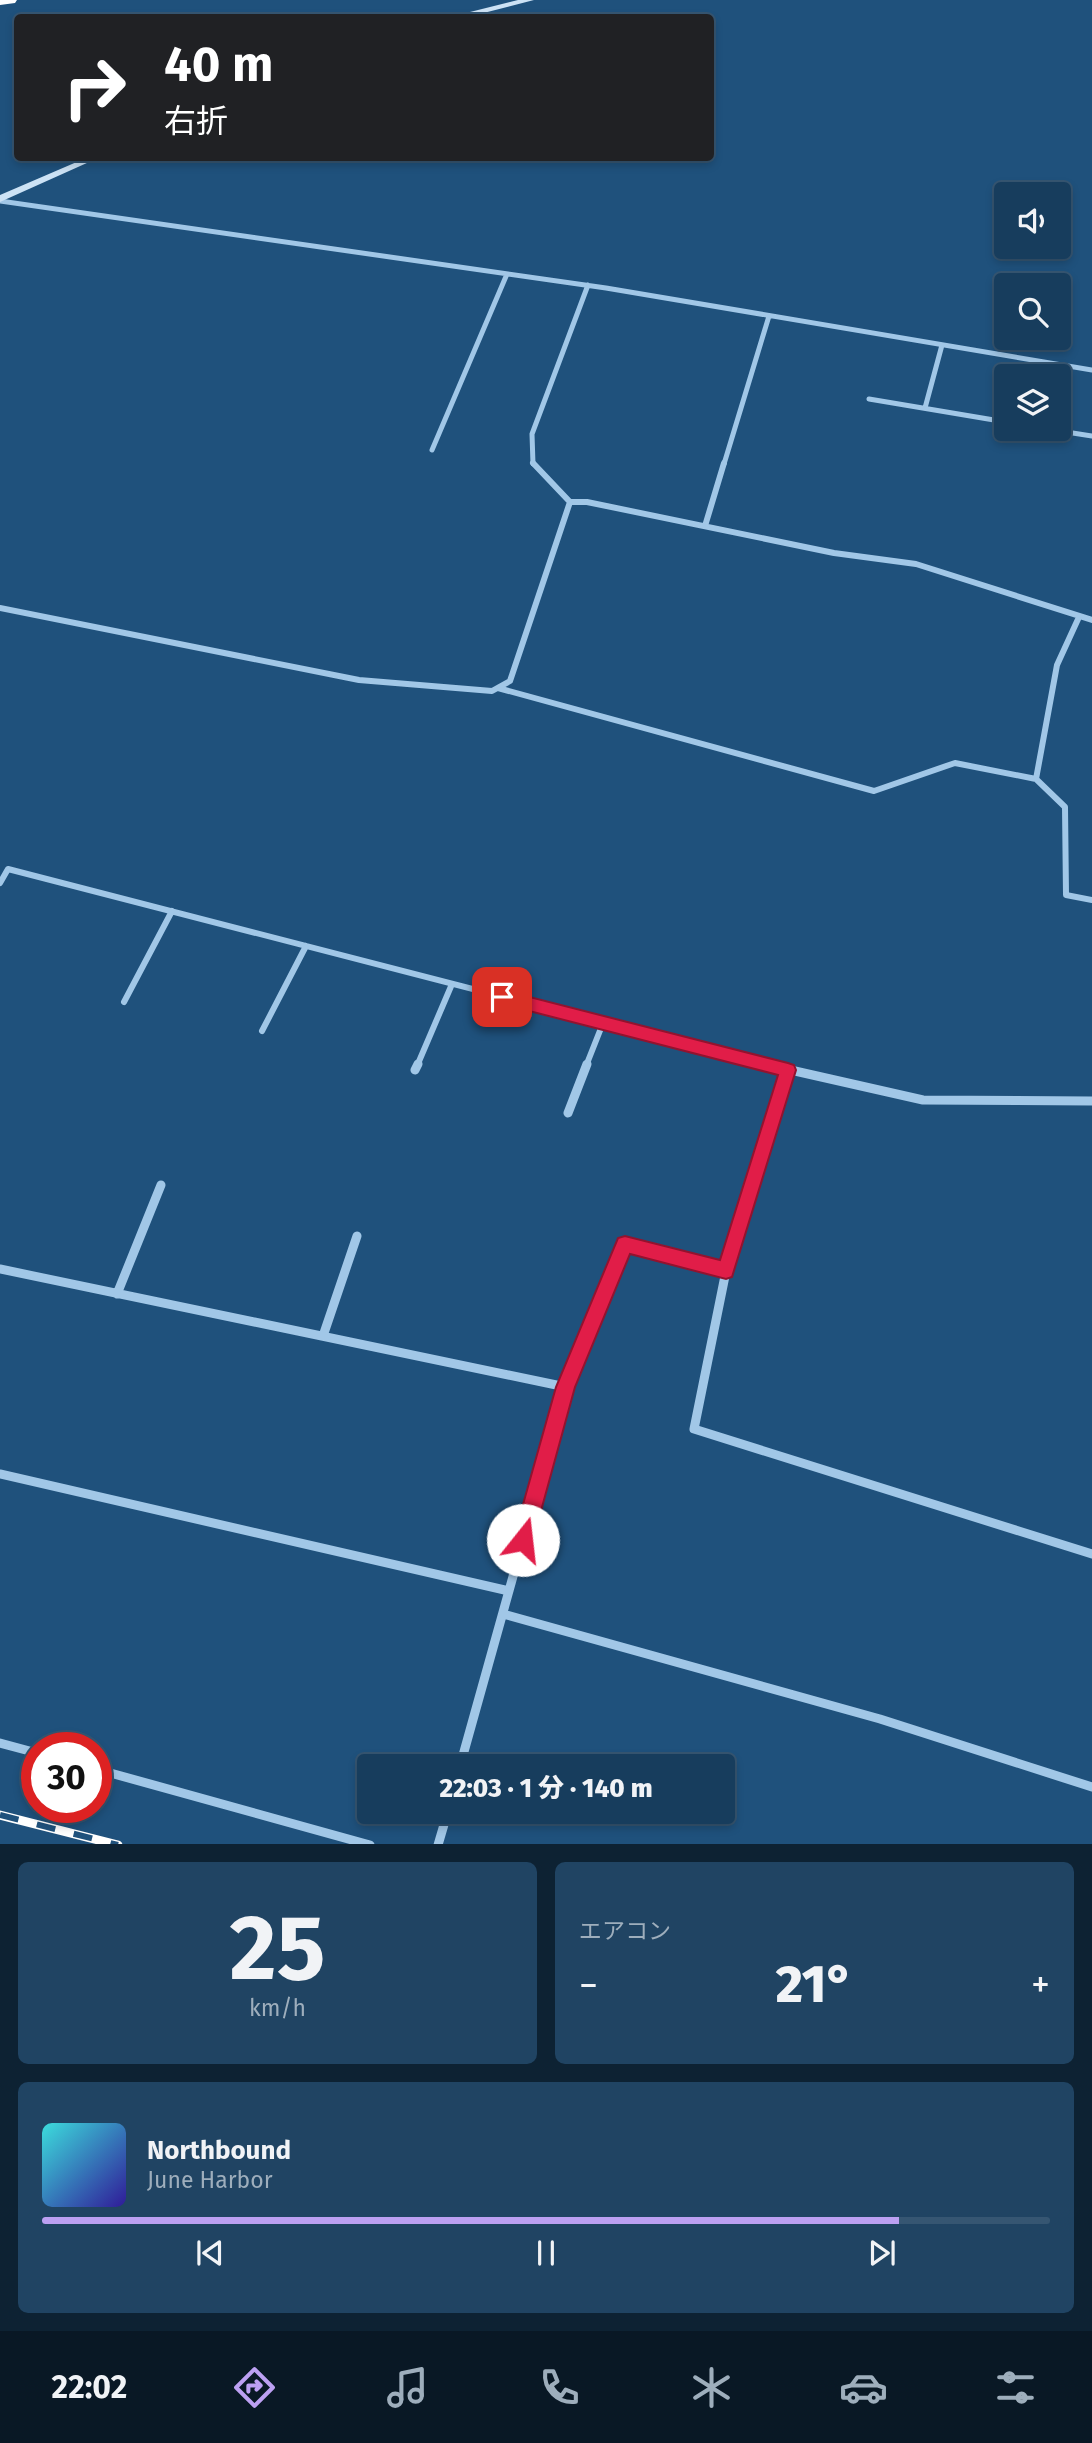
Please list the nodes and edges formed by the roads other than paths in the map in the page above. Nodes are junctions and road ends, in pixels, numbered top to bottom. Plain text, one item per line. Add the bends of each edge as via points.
1 (10, 0) edge
2 (530, 0) edge
3 (0, 1) edge
4 (468, 14) edge
5 (86, 161) edge
6 (0, 200) edge
7 (507, 274) junction
8 (588, 285) junction
9 (769, 316) junction
10 (942, 345) junction
11 (1092, 370) edge
12 (869, 399) dead end
13 (925, 408) junction
14 (994, 420) edge
15 (1071, 433) edge
16 (1092, 436) edge
17 (432, 450) dead end
18 (570, 502) junction
19 (705, 526) junction
20 (0, 608) edge
21 (1079, 617) junction
22 (1092, 620) edge
23 (498, 688) junction
24 (1036, 779) junction
25 (0, 883) edge
26 (1092, 901) edge
27 (172, 911) junction
28 (306, 946) junction
29 (452, 984) junction
30 (124, 1002) dead end
31 (603, 1023) junction
32 (262, 1031) dead end
33 (415, 1070) dead end
34 (788, 1070) junction
35 (1092, 1101) edge
36 (569, 1113) dead end
37 (161, 1185) dead end
38 (356, 1236) dead end
39 (0, 1269) edge
40 (726, 1270) junction
41 (117, 1294) junction
42 (323, 1336) junction
43 (566, 1387) junction
44 (0, 1474) edge
45 (1092, 1554) edge
46 (509, 1591) junction
47 (503, 1614) junction
48 (0, 1743) edge
49 (21, 1749) edge
50 (463, 1754) edge
51 (112, 1773) edge
52 (1092, 1787) edge
53 (443, 1824) edge
54 (370, 1844) edge
55 (438, 1844) edge

1 - 3 highway
2 - 4 street
5 - 6 street
6 - 7 street
7 - 8 street
7 - 17 street
8 - 9 street
8 - 18 street via 532,434 533,464
9 - 10 street
9 - 19 street
10 - 11 street
10 - 13 street
12 - 13 street
13 - 14 street
15 - 16 street
18 - 19 street
18 - 23 street via 510,681
19 - 21 street via 834,553 916,564
20 - 23 street via 359,680
21 - 22 street
21 - 24 street via 1056,665
23 - 24 street via 874,791 956,763
24 - 26 street via 1065,807 1066,895
25 - 27 street via 8,869
27 - 28 street
27 - 30 street
28 - 29 street
28 - 32 street
29 - 31 street
29 - 33 street
31 - 34 street
31 - 36 street
34 - 35 street via 923,1100
34 - 40 street
37 - 41 street
38 - 42 street
39 - 41 street
40 - 43 street via 625,1244
40 - 45 street via 694,1429
41 - 42 street
42 - 43 street
43 - 46 street
44 - 46 street
46 - 47 street
47 - 50 street
47 - 52 street via 880,1719
48 - 49 street
51 - 54 street
53 - 55 street

